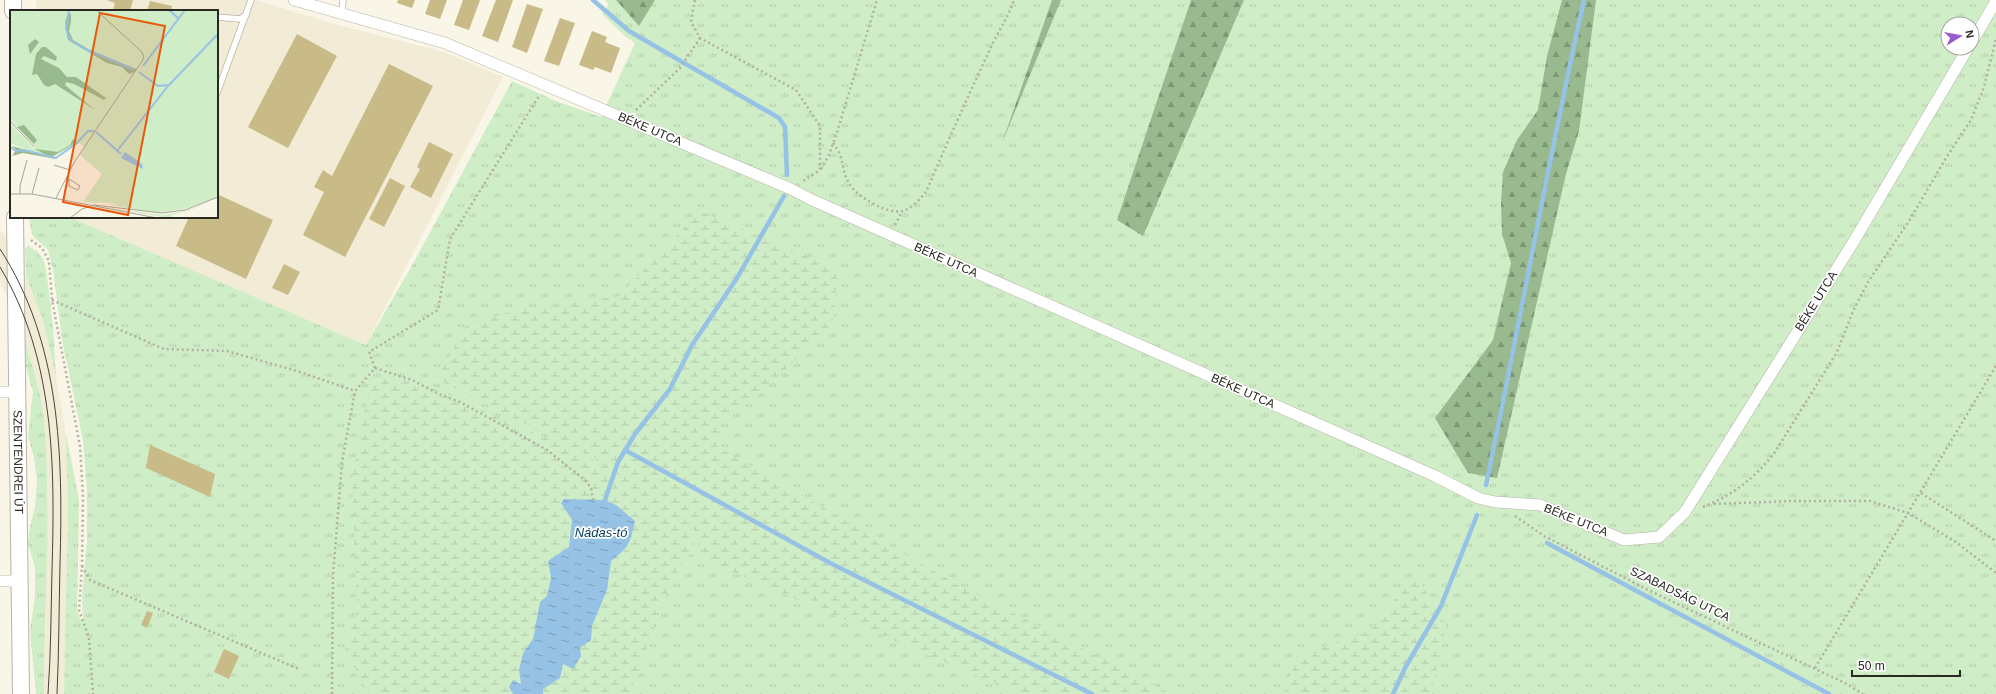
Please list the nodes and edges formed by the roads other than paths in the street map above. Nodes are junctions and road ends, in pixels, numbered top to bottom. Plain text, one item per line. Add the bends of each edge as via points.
1 (251, 0) edge
2 (294, 0) edge
3 (343, 0) edge
4 (1996, 1) edge
5 (342, 14) junction
6 (246, 15) junction
7 (218, 17) edge
8 (1980, 28) edge
9 (1963, 56) edge
10 (218, 90) edge
11 (15, 224) edge
12 (0, 392) edge
13 (16, 392) junction
14 (0, 581) edge
15 (20, 581) junction
16 (21, 694) edge

1 - 6 lane
2 - 5 street, BÉKE UTCA
3 - 5 lane
4 - 8 street
5 - 9 street, BÉKE UTCA via 445,43 546,84 791,189 1435,476 1478,498 1495,502 1540,505 1624,540 1659,537 1685,512 1854,241
6 - 7 lane via 240,19
6 - 10 lane
11 - 13 main road, SZENTENDREI ÚT
12 - 13 street
13 - 15 main road, SZENTENDREI ÚT
14 - 15 street
15 - 16 main road, SZENTENDREI ÚT

